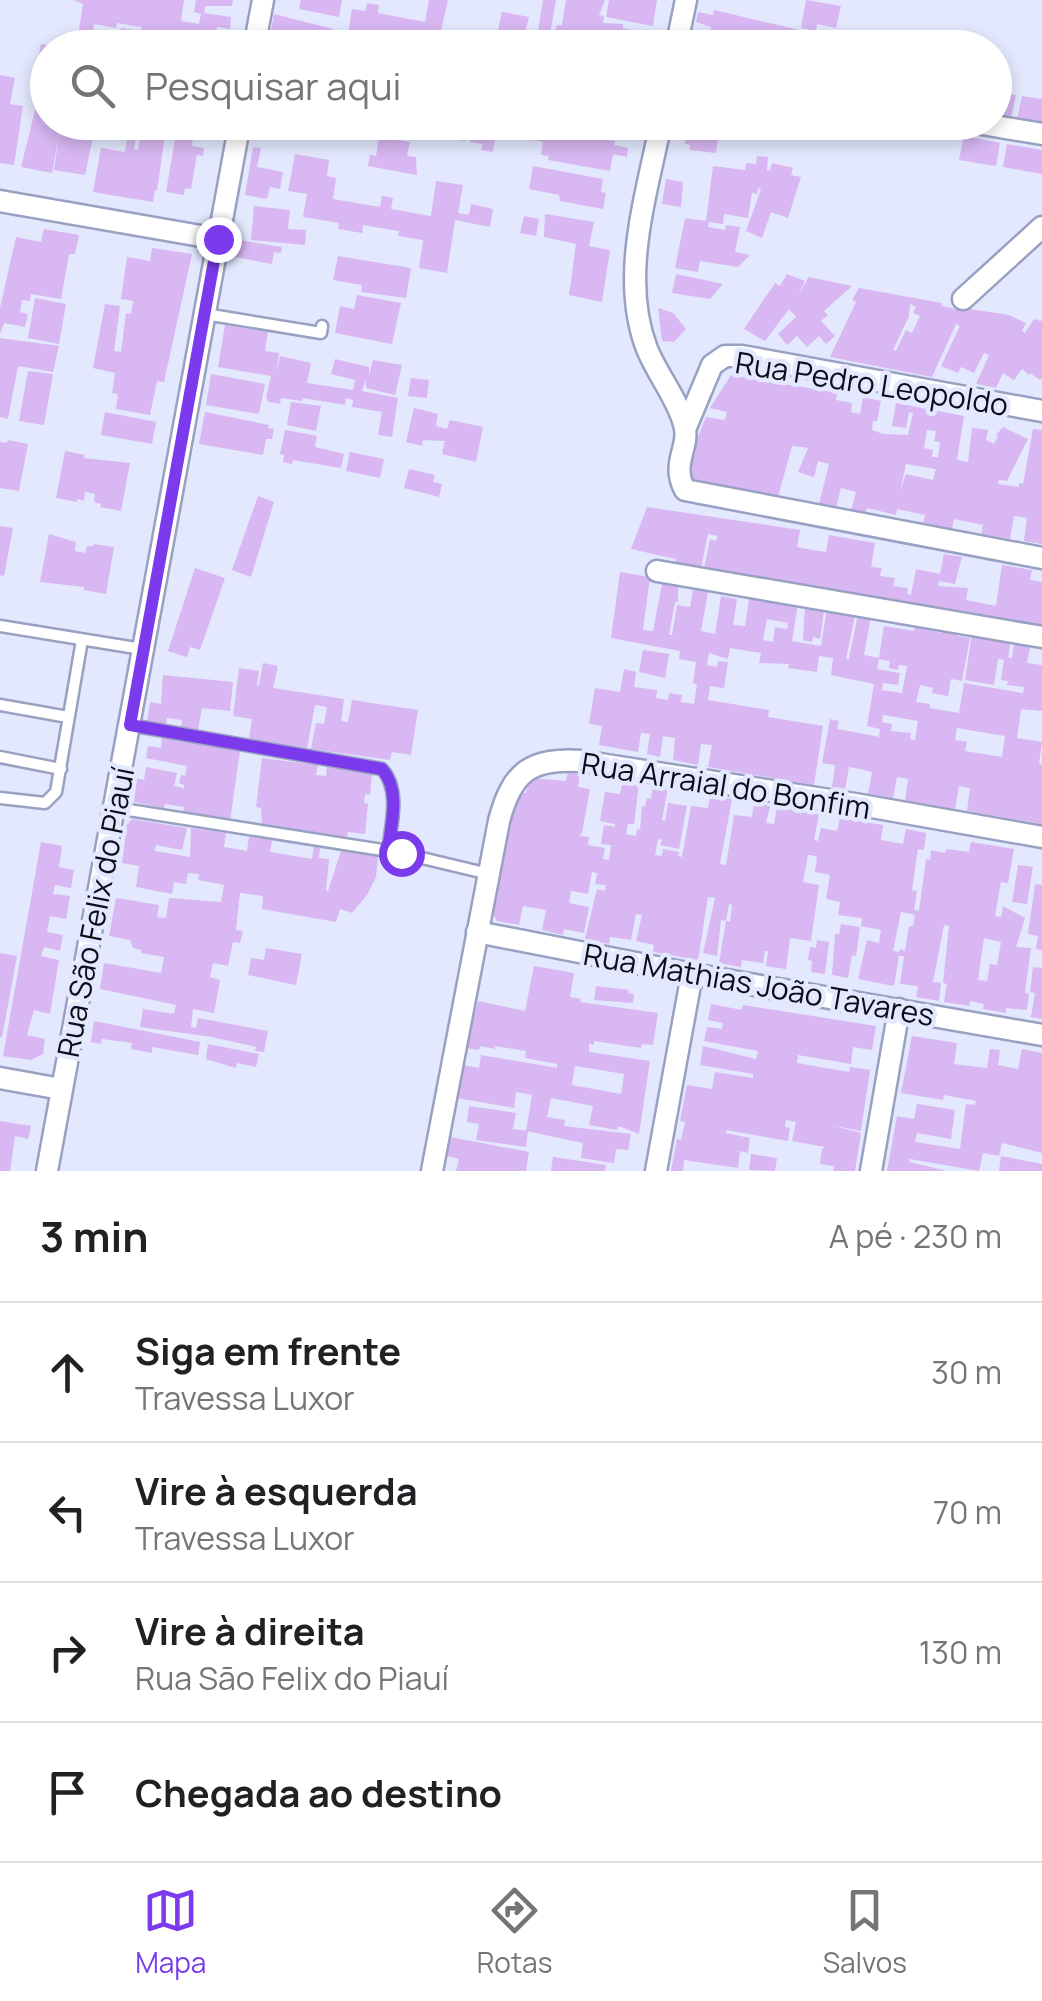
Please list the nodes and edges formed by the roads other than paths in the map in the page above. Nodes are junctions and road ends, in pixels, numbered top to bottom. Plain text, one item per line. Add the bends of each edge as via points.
1 (263, 0) edge
2 (686, 0) edge
3 (257, 30) edge
4 (680, 30) edge
5 (1012, 129) edge
6 (1042, 134) edge
7 (237, 140) edge
8 (657, 140) edge
9 (0, 201) edge
10 (1042, 227) edge
11 (218, 239) junction
12 (962, 299) dead end
13 (204, 314) junction
14 (322, 326) dead end
15 (1042, 411) edge
16 (686, 427) junction
17 (1042, 558) edge
18 (658, 570) dead end
19 (0, 626) edge
20 (1042, 637) edge
21 (82, 640) junction
22 (144, 649) junction
23 (0, 705) edge
24 (68, 717) junction
25 (130, 725) junction
26 (0, 757) edge
27 (61, 769) junction
28 (0, 798) edge
29 (116, 808) junction
30 (1042, 837) edge
31 (388, 851) junction
32 (489, 874) junction
33 (476, 932) junction
34 (692, 974) junction
35 (899, 1009) junction
36 (1042, 1035) edge
37 (0, 1078) edge
38 (60, 1090) junction
39 (46, 1171) edge
40 (432, 1171) edge
41 (656, 1171) edge
42 (872, 1171) edge

1 - 3 street
2 - 4 street
5 - 6 street
7 - 11 street, Rua São Felix do Piauí
8 - 16 street via 636,250 637,302 646,346
9 - 11 street
10 - 12 street
11 - 13 street, Rua São Felix do Piauí
13 - 14 lane via 321,333
13 - 22 street, Rua São Felix do Piauí
15 - 16 street, Rua Pedro Leopoldo via 725,356 712,365
16 - 17 street via 678,478 685,490
18 - 20 street
19 - 21 lane
21 - 22 lane
21 - 24 lane
22 - 25 street, Rua São Felix do Piauí
23 - 24 lane
24 - 27 lane
25 - 29 street, Rua São Felix do Piauí
25 - 31 lane via 382,769 393,793
26 - 27 lane
27 - 28 lane via 56,792 45,803
29 - 31 lane
29 - 38 street, Rua São Felix do Piauí
30 - 32 street, Rua Arraial do Bonfim via 554,760 520,774 505,798
31 - 32 lane
32 - 33 street, Rua Arraial do Bonfim
33 - 34 street, Rua Mathias João Tavares
33 - 40 street, Rua Arraial do Bonfim
34 - 35 street, Rua Mathias João Tavares
34 - 41 street
35 - 36 street, Rua Mathias João Tavares
35 - 42 street
37 - 38 street
38 - 39 street, Rua São Felix do Piauí

